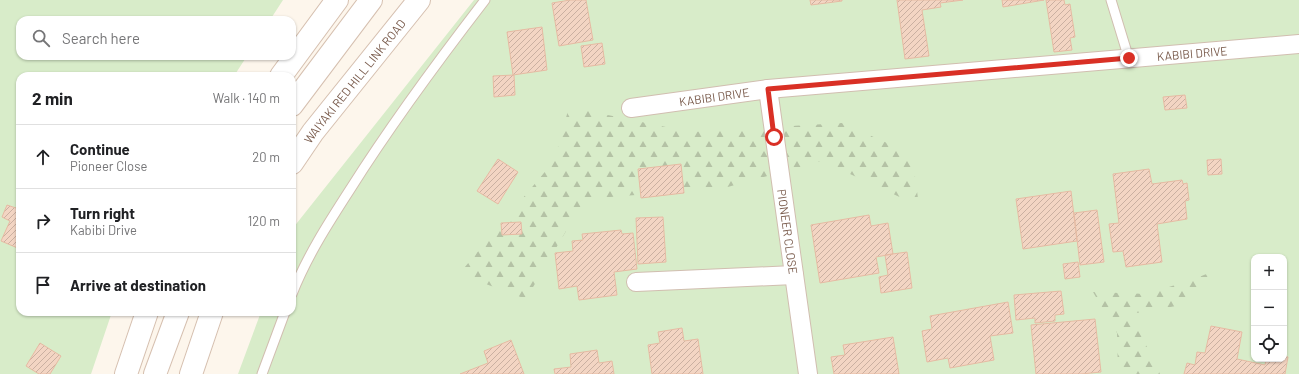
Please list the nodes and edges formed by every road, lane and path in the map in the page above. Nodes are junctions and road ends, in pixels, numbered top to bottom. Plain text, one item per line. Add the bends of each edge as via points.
1 (337, 0) edge
2 (371, 0) edge
3 (419, 0) edge
4 (485, 0) edge
5 (1111, 0) edge
6 (1299, 44) edge
7 (296, 56) edge
8 (1129, 58) junction
9 (293, 60) edge
10 (284, 72) edge
11 (768, 89) junction
12 (296, 100) edge
13 (631, 108) dead end
14 (296, 157) edge
15 (794, 275) junction
16 (636, 282) dead end
17 (296, 283) edge
18 (147, 316) edge
19 (177, 316) edge
20 (211, 316) edge
21 (284, 316) edge
22 (126, 374) edge
23 (156, 374) edge
24 (190, 374) edge
25 (262, 374) edge
26 (808, 374) edge

1 - 7 main road
2 - 12 main road
3 - 14 main road, WAIYAKI RED HILL LINK ROAD via 313,132
4 - 17 lane via 368,160 325,228
5 - 8 lane
6 - 8 street, KABIBI DRIVE
8 - 11 street, KABIBI DRIVE
9 - 10 main road
11 - 13 street, KABIBI DRIVE
11 - 15 street, PIONEER CLOSE
15 - 16 street
15 - 26 street, PIONEER CLOSE
18 - 22 main road
19 - 23 main road
20 - 24 main road
21 - 25 lane

